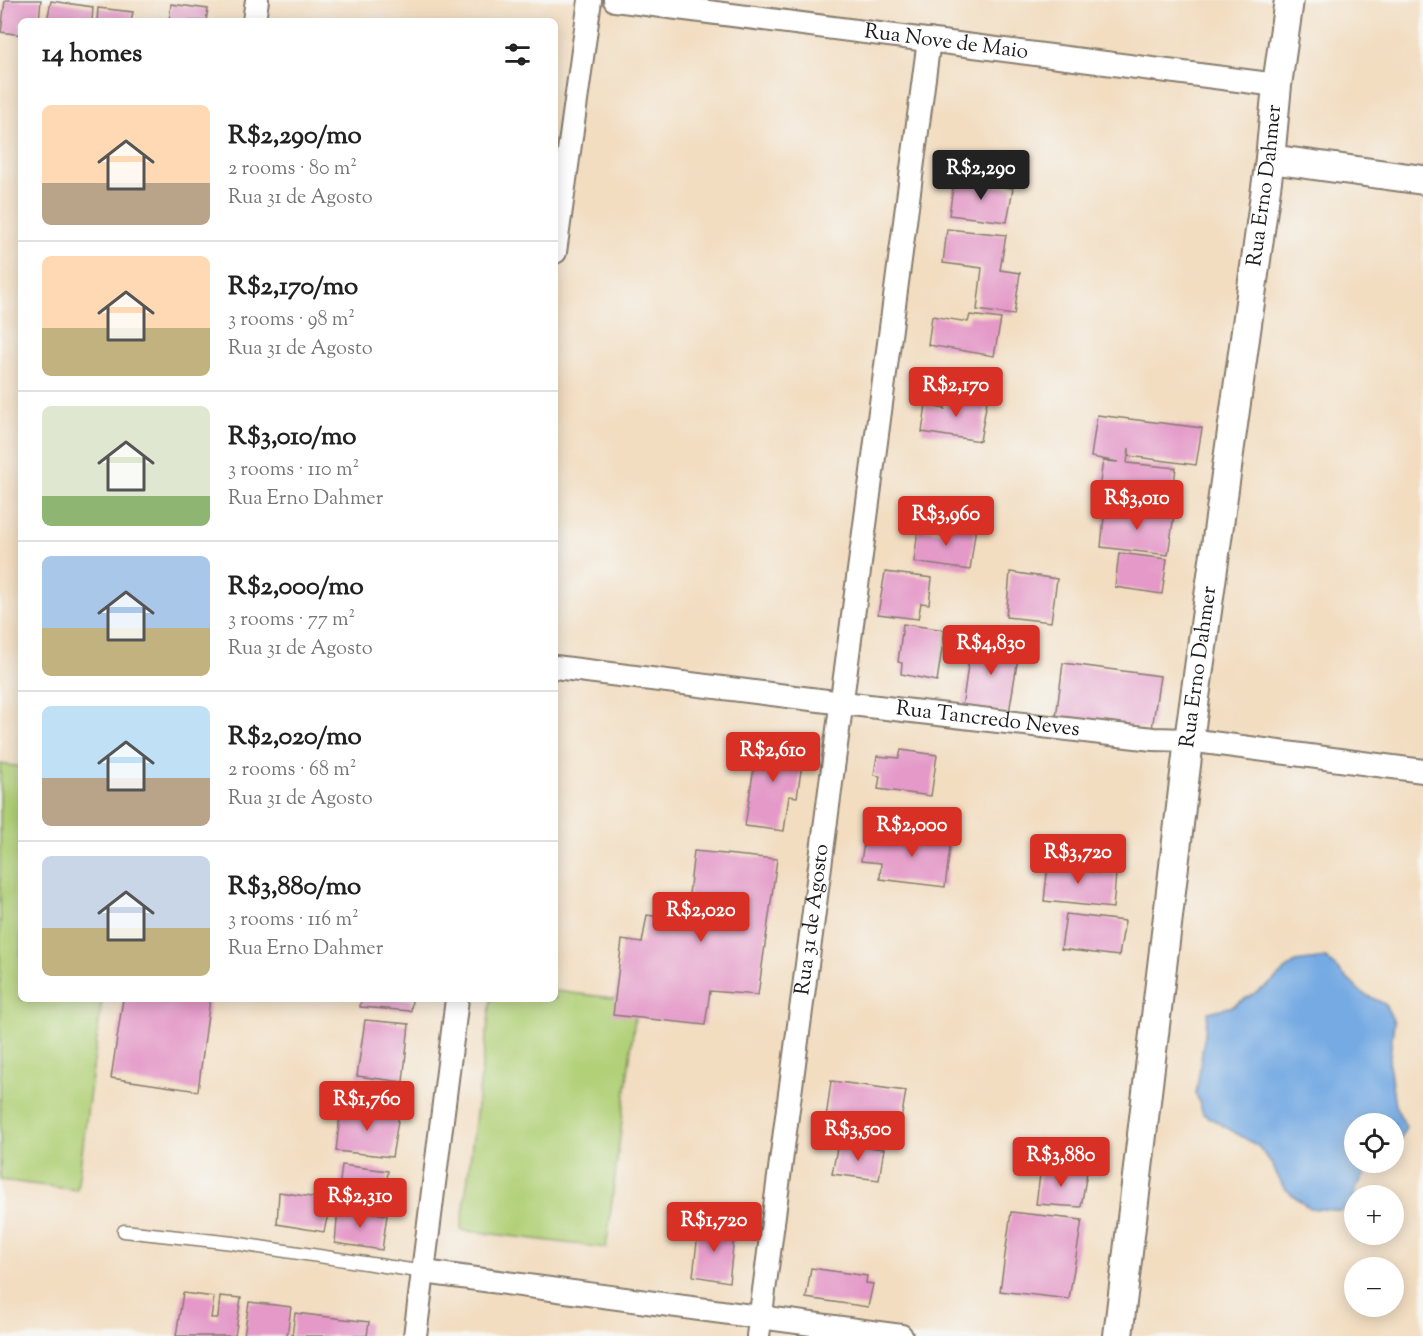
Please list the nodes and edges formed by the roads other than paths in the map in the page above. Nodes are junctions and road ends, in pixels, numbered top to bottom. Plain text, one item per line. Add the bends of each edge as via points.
1 (257, 0) edge
2 (590, 0) edge
3 (615, 0) edge
4 (1289, 0) edge
5 (254, 18) edge
6 (929, 40) junction
7 (1277, 86) junction
8 (1270, 159) junction
9 (1423, 180) edge
10 (558, 230) edge
11 (558, 667) edge
12 (843, 703) junction
13 (1189, 740) junction
14 (1423, 771) edge
15 (457, 1002) edge
16 (124, 1231) dead end
17 (424, 1272) junction
18 (759, 1327) edge
19 (415, 1336) edge
20 (901, 1336) edge
21 (1118, 1336) edge

1 - 5 street
2 - 10 street
3 - 6 street, Rua Nove de Maio
4 - 7 street, Rua Erno Dahmer
6 - 7 street, Rua Nove de Maio
6 - 12 street, Rua 31 de Agosto
7 - 8 street, Rua Erno Dahmer
8 - 9 street
8 - 13 street, Rua Erno Dahmer
11 - 12 street, Rua Tancredo Neves
12 - 13 street, Rua Tancredo Neves
12 - 18 street, Rua 31 de Agosto
13 - 14 street, Rua Tancredo Neves
13 - 21 street, Rua Erno Dahmer
15 - 17 street
16 - 17 lane
17 - 18 street
17 - 19 street
18 - 20 street

